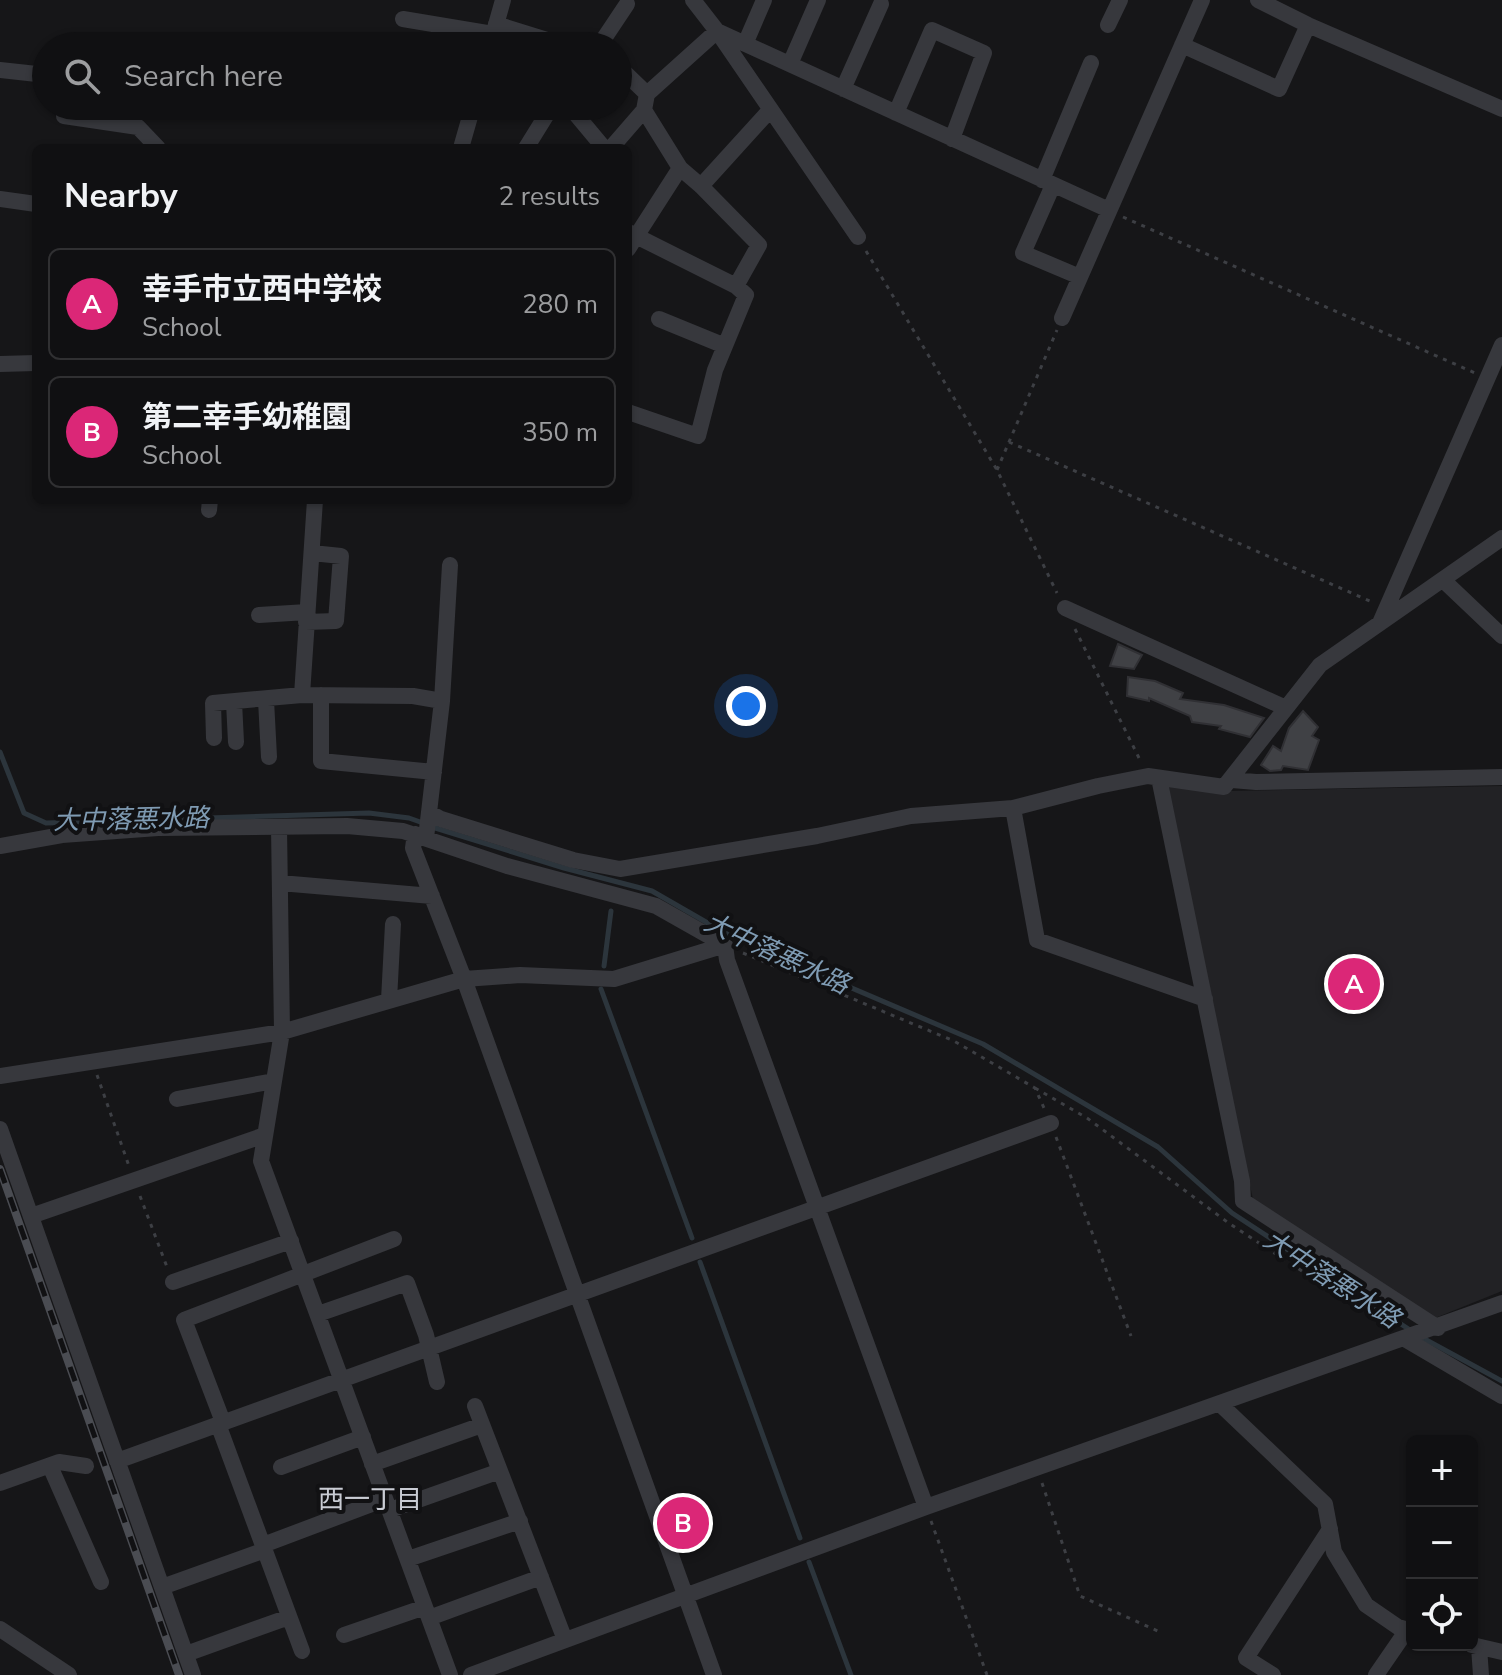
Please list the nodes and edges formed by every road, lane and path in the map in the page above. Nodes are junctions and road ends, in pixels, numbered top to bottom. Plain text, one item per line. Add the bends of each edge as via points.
1 (503, 0) edge
2 (693, 0) edge
3 (764, 0) edge
4 (818, 0) edge
5 (1120, 0) edge
6 (1202, 0) edge
7 (1258, 0) edge
8 (628, 1) edge
9 (881, 4) dead end
10 (403, 19) dead end
11 (1108, 25) dead end
12 (1308, 25) junction
13 (717, 31) junction
14 (476, 32) edge
15 (494, 32) edge
16 (608, 32) edge
17 (745, 44) junction
18 (1182, 45) junction
19 (1091, 63) dead end
20 (790, 64) junction
21 (0, 70) edge
22 (32, 73) edge
23 (632, 84) edge
24 (843, 89) junction
25 (646, 102) junction
26 (1502, 109) edge
27 (770, 110) junction
28 (896, 113) junction
29 (91, 120) edge
30 (469, 120) edge
31 (543, 120) edge
32 (581, 120) edge
33 (952, 139) junction
34 (154, 144) edge
35 (462, 144) edge
36 (528, 144) edge
37 (601, 144) edge
38 (614, 144) edge
39 (680, 168) junction
40 (1047, 182) junction
41 (701, 186) junction
42 (0, 199) edge
43 (32, 203) edge
44 (1109, 210) junction
45 (858, 237) joint
46 (632, 238) edge
47 (632, 239) edge
48 (1080, 277) junction
49 (736, 286) junction
50 (1062, 318) joint
51 (659, 319) dead end
52 (1502, 345) edge
53 (725, 346) junction
54 (32, 363) edge
55 (0, 364) edge
56 (1486, 378) junction
57 (632, 413) edge
58 (1009, 442) junction
59 (315, 504) edge
60 (1502, 538) edge
61 (312, 553) junction
62 (450, 565) dead end
63 (1443, 580) junction
64 (1065, 608) dead end
65 (259, 615) dead end
66 (307, 617) junction
67 (1383, 617) junction
68 (1502, 636) edge
69 (302, 695) junction
70 (321, 695) junction
71 (266, 700) junction
72 (442, 701) junction
73 (234, 702) junction
74 (1286, 708) junction
75 (214, 738) dead end
76 (236, 742) dead end
77 (269, 757) dead end
78 (434, 772) junction
79 (1502, 777) edge
80 (1159, 778) junction
81 (1232, 780) junction
82 (1013, 808) junction
83 (426, 826) junction
84 (279, 827) junction
85 (0, 846) edge
86 (280, 883) junction
87 (432, 896) junction
88 (393, 924) dead end
89 (725, 945) junction
90 (464, 979) junction
91 (1205, 999) junction
92 (389, 1000) junction
93 (282, 1032) junction
94 (0, 1076) edge
95 (274, 1081) junction
96 (1035, 1088) junction
97 (177, 1099) dead end
98 (1051, 1123) junction
99 (0, 1129) edge
100 (265, 1135) junction
101 (816, 1206) junction
102 (31, 1216) junction
103 (394, 1239) dead end
104 (291, 1241) junction
105 (303, 1274) junction
106 (173, 1282) dead end
107 (576, 1293) junction
108 (1502, 1303) edge
109 (318, 1314) junction
110 (1433, 1330) junction
111 (1131, 1336) dead end
112 (1405, 1339) junction
113 (428, 1348) junction
114 (342, 1380) junction
115 (437, 1382) dead end
116 (1502, 1396) edge
117 (1220, 1404) junction
118 (475, 1406) dead end
119 (221, 1423) junction
120 (482, 1425) junction
121 (363, 1437) junction
122 (117, 1461) junction
123 (372, 1464) junction
124 (50, 1466) junction
125 (86, 1466) dead end
126 (281, 1467) dead end
127 (1037, 1468) junction
128 (500, 1471) junction
129 (0, 1483) edge
130 (388, 1504) junction
131 (926, 1507) junction
132 (520, 1521) junction
133 (1330, 1529) junction
134 (264, 1548) junction
135 (408, 1559) junction
136 (541, 1577) junction
137 (101, 1582) dead end
138 (162, 1587) junction
139 (685, 1596) junction
140 (427, 1613) junction
141 (289, 1617) junction
142 (0, 1629) edge
143 (1406, 1629) edge
144 (1160, 1632) dead end
145 (344, 1635) dead end
146 (1406, 1635) edge
147 (565, 1640) junction
148 (1478, 1647) edge
149 (302, 1651) dead end
150 (1476, 1651) edge
151 (1502, 1652) edge
152 (186, 1654) junction
153 (69, 1675) edge
154 (193, 1675) edge
155 (450, 1675) edge
156 (471, 1675) edge
157 (714, 1675) edge
158 (987, 1675) edge
159 (1273, 1675) edge
160 (1376, 1675) edge
161 (1481, 1675) edge

1 - 15 street
2 - 13 street
3 - 17 street
4 - 20 street
5 - 11 street
6 - 18 street
7 - 12 street
8 - 16 street
9 - 24 street
10 - 14 street
12 - 18 street via 1279,89
12 - 26 street
13 - 17 street
13 - 25 street
13 - 27 street
17 - 20 street
18 - 44 street
19 - 40 street
20 - 24 street
21 - 22 street
23 - 25 street
24 - 28 street
25 - 38 street
25 - 39 street
27 - 41 street
27 - 45 street
28 - 33 street
28 - 33 street via 932,30 984,53
29 - 34 street via 138,127
30 - 35 street
31 - 36 street
32 - 37 street
33 - 40 street
39 - 41 street
39 - 46 street
40 - 44 street
40 - 48 street via 1023,253
41 - 49 street via 759,245
42 - 43 street
44 - 48 street
44 - 56 path
45 - 58 path via 997,470
47 - 49 street
48 - 50 street
49 - 53 street via 746,295
50 - 58 path
51 - 53 street
52 - 56 street
53 - 57 street via 698,436
54 - 55 street
56 - 67 street
58 - 67 path
59 - 61 street
60 - 63 street
61 - 66 street
61 - 66 street via 341,556 336,621
62 - 72 street
63 - 67 street
63 - 68 street
64 - 74 street
65 - 66 street
66 - 69 street
67 - 74 street via 1320,665
69 - 70 street
69 - 71 street
70 - 72 street
70 - 78 street via 321,761
71 - 73 street
71 - 77 street
72 - 78 street
73 - 75 street via 213,703
73 - 76 street
74 - 81 street
78 - 83 street
79 - 81 street
80 - 81 street via 1224,787
80 - 82 street via 1098,786
80 - 91 street
82 - 83 street via 911,816 620,869 441,819
82 - 91 street via 1037,940
83 - 84 street via 403,831
83 - 87 street via 413,848
83 - 89 street via 507,866 656,906
84 - 85 street via 158,828
84 - 86 street
86 - 87 street
86 - 93 street
87 - 90 street
88 - 92 street
89 - 90 street via 614,979
89 - 96 path via 954,1041
89 - 101 street
90 - 92 street
90 - 107 street
91 - 110 street via 1243,1201
92 - 93 street
93 - 94 street
93 - 95 street
95 - 97 street
95 - 100 street
96 - 98 path
96 - 112 path via 1087,1118 1230,1224
98 - 101 street
98 - 111 path
99 - 102 street
100 - 102 street
100 - 104 street via 261,1161
101 - 107 street
101 - 131 street
102 - 122 street
103 - 105 street
104 - 105 street
104 - 106 street
105 - 109 street
105 - 119 street via 184,1320
107 - 113 street
107 - 139 street
108 - 110 street
109 - 113 street via 407,1283
109 - 114 street
110 - 112 street
112 - 116 street
112 - 117 street
113 - 114 street
113 - 115 street
114 - 119 street
114 - 121 street
117 - 127 street
117 - 133 street via 1325,1504
118 - 120 street
119 - 122 street
119 - 134 street
120 - 123 street
120 - 128 street
121 - 123 street
121 - 126 street
122 - 138 street
123 - 130 street
124 - 125 street
124 - 129 street
124 - 137 street
127 - 131 street
127 - 144 path via 1080,1596
128 - 130 street
128 - 132 street
130 - 134 street
130 - 135 street
131 - 139 street
131 - 158 path
132 - 135 street
132 - 136 street
133 - 143 street via 1334,1552 1366,1605
133 - 159 street via 1246,1658
134 - 138 street
134 - 141 street
135 - 140 street
136 - 140 street
136 - 147 street
138 - 152 street
139 - 147 street
139 - 157 street
140 - 145 street
140 - 155 street
141 - 149 street
141 - 152 street
142 - 153 street
146 - 160 street
147 - 156 street
148 - 151 street
150 - 161 street
152 - 154 street

